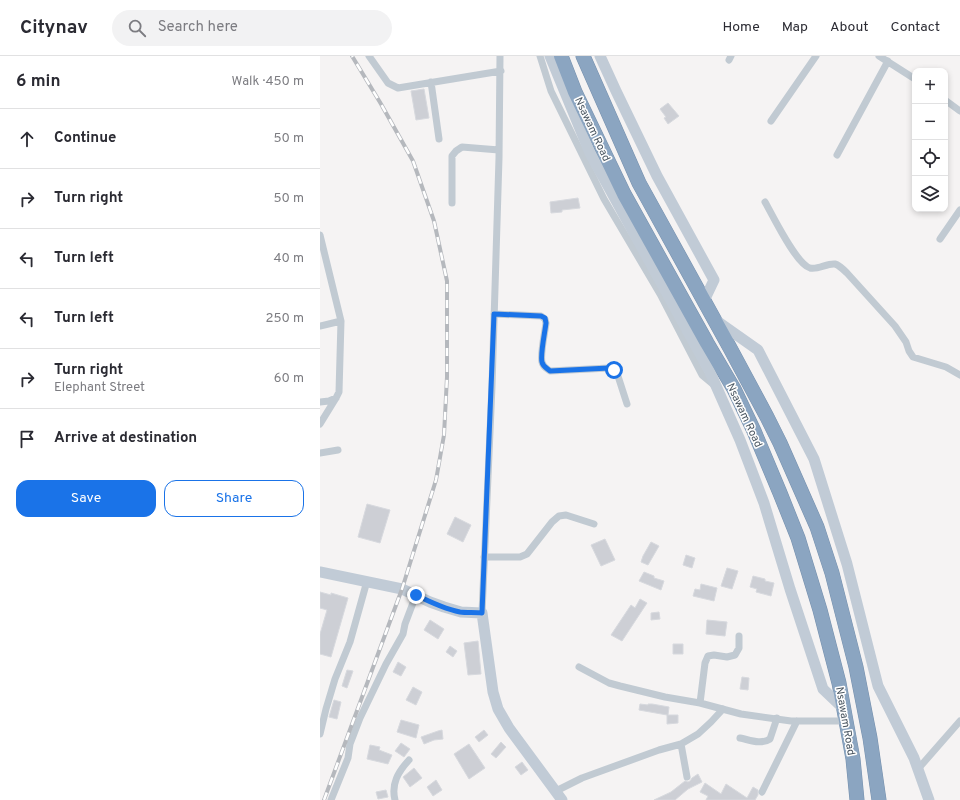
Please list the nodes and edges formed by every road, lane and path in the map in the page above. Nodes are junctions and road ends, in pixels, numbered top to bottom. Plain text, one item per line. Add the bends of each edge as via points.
1 (369, 56) edge
2 (500, 56) edge
3 (540, 56) edge
4 (550, 56) edge
5 (561, 56) edge
6 (583, 56) edge
7 (600, 56) edge
8 (816, 56) edge
9 (879, 56) edge
10 (888, 61) junction
11 (500, 71) junction
12 (912, 77) edge
13 (431, 82) junction
14 (948, 102) edge
15 (960, 111) edge
16 (771, 121) dead end
17 (439, 139) dead end
18 (499, 150) junction
19 (838, 155) dead end
20 (765, 202) dead end
21 (452, 203) dead end
22 (960, 210) edge
23 (320, 235) edge
24 (940, 239) dead end
25 (704, 301) junction
26 (494, 314) junction
27 (714, 318) junction
28 (341, 321) junction
29 (320, 326) edge
30 (960, 375) edge
31 (716, 387) junction
32 (336, 398) junction
33 (320, 402) edge
34 (627, 404) dead end
35 (320, 424) edge
36 (338, 450) dead end
37 (320, 453) edge
38 (594, 524) dead end
39 (484, 557) junction
40 (320, 572) edge
41 (367, 581) junction
42 (416, 595) junction
43 (482, 613) junction
44 (740, 636) dead end
45 (579, 667) dead end
46 (700, 703) junction
47 (722, 709) junction
48 (844, 714) junction
49 (778, 718) junction
50 (798, 721) junction
51 (960, 721) edge
52 (320, 734) edge
53 (740, 738) dead end
54 (681, 744) junction
55 (408, 760) dead end
56 (918, 769) junction
57 (687, 777) dead end
58 (762, 792) dead end
59 (559, 796) edge
60 (331, 800) edge
61 (395, 800) edge
62 (857, 800) edge
63 (879, 800) edge
64 (929, 800) edge

1 - 13 street via 388,83 393,86 398,88
2 - 11 street
3 - 31 street via 551,90 604,199 660,294 702,375
4 - 31 main road via 590,153
5 - 48 highway, Nsawam Road via 575,92 624,194 734,389 754,432 798,538 820,610 839,683
6 - 25 highway, Nsawam Road via 639,183
7 - 25 main road via 657,176 714,280
8 - 16 street
9 - 10 street
10 - 12 street
10 - 19 street
11 - 13 street
11 - 18 street
13 - 17 street
14 - 15 street
18 - 21 street via 462,147 456,151 452,156
18 - 26 street
20 - 30 street via 785,238 806,266 812,269 834,264 839,266 895,326 913,357 946,367
22 - 24 street
23 - 28 street
25 - 27 highway, Nsawam Road
26 - 34 street via 545,318 542,357 544,367 550,371 609,368 614,370
26 - 39 street
27 - 56 main road via 758,350 814,459 847,564 878,686
27 - 63 highway, Nsawam Road via 780,443 817,527 832,573 856,667
28 - 29 street
28 - 32 street via 339,392
31 - 48 main road via 764,503 823,689
32 - 33 street
32 - 35 street
36 - 37 street
38 - 39 street via 566,515 559,516 527,554 520,557
39 - 43 street
40 - 41 main road
41 - 42 main road
41 - 52 street
42 - 43 main road via 461,612
42 - 60 street via 403,634 360,718 350,744 348,758
43 - 59 main road via 493,692 498,709
44 - 46 street via 735,656 708,656
45 - 46 street via 609,683
46 - 47 street
47 - 49 street
47 - 54 street via 698,734
48 - 50 street
48 - 62 highway, Nsawam Road via 853,759
49 - 50 street
49 - 53 street via 770,739 761,742
50 - 58 street
51 - 56 street
54 - 57 street
54 - 59 street via 582,778
55 - 61 street via 395,780
56 - 64 main road

